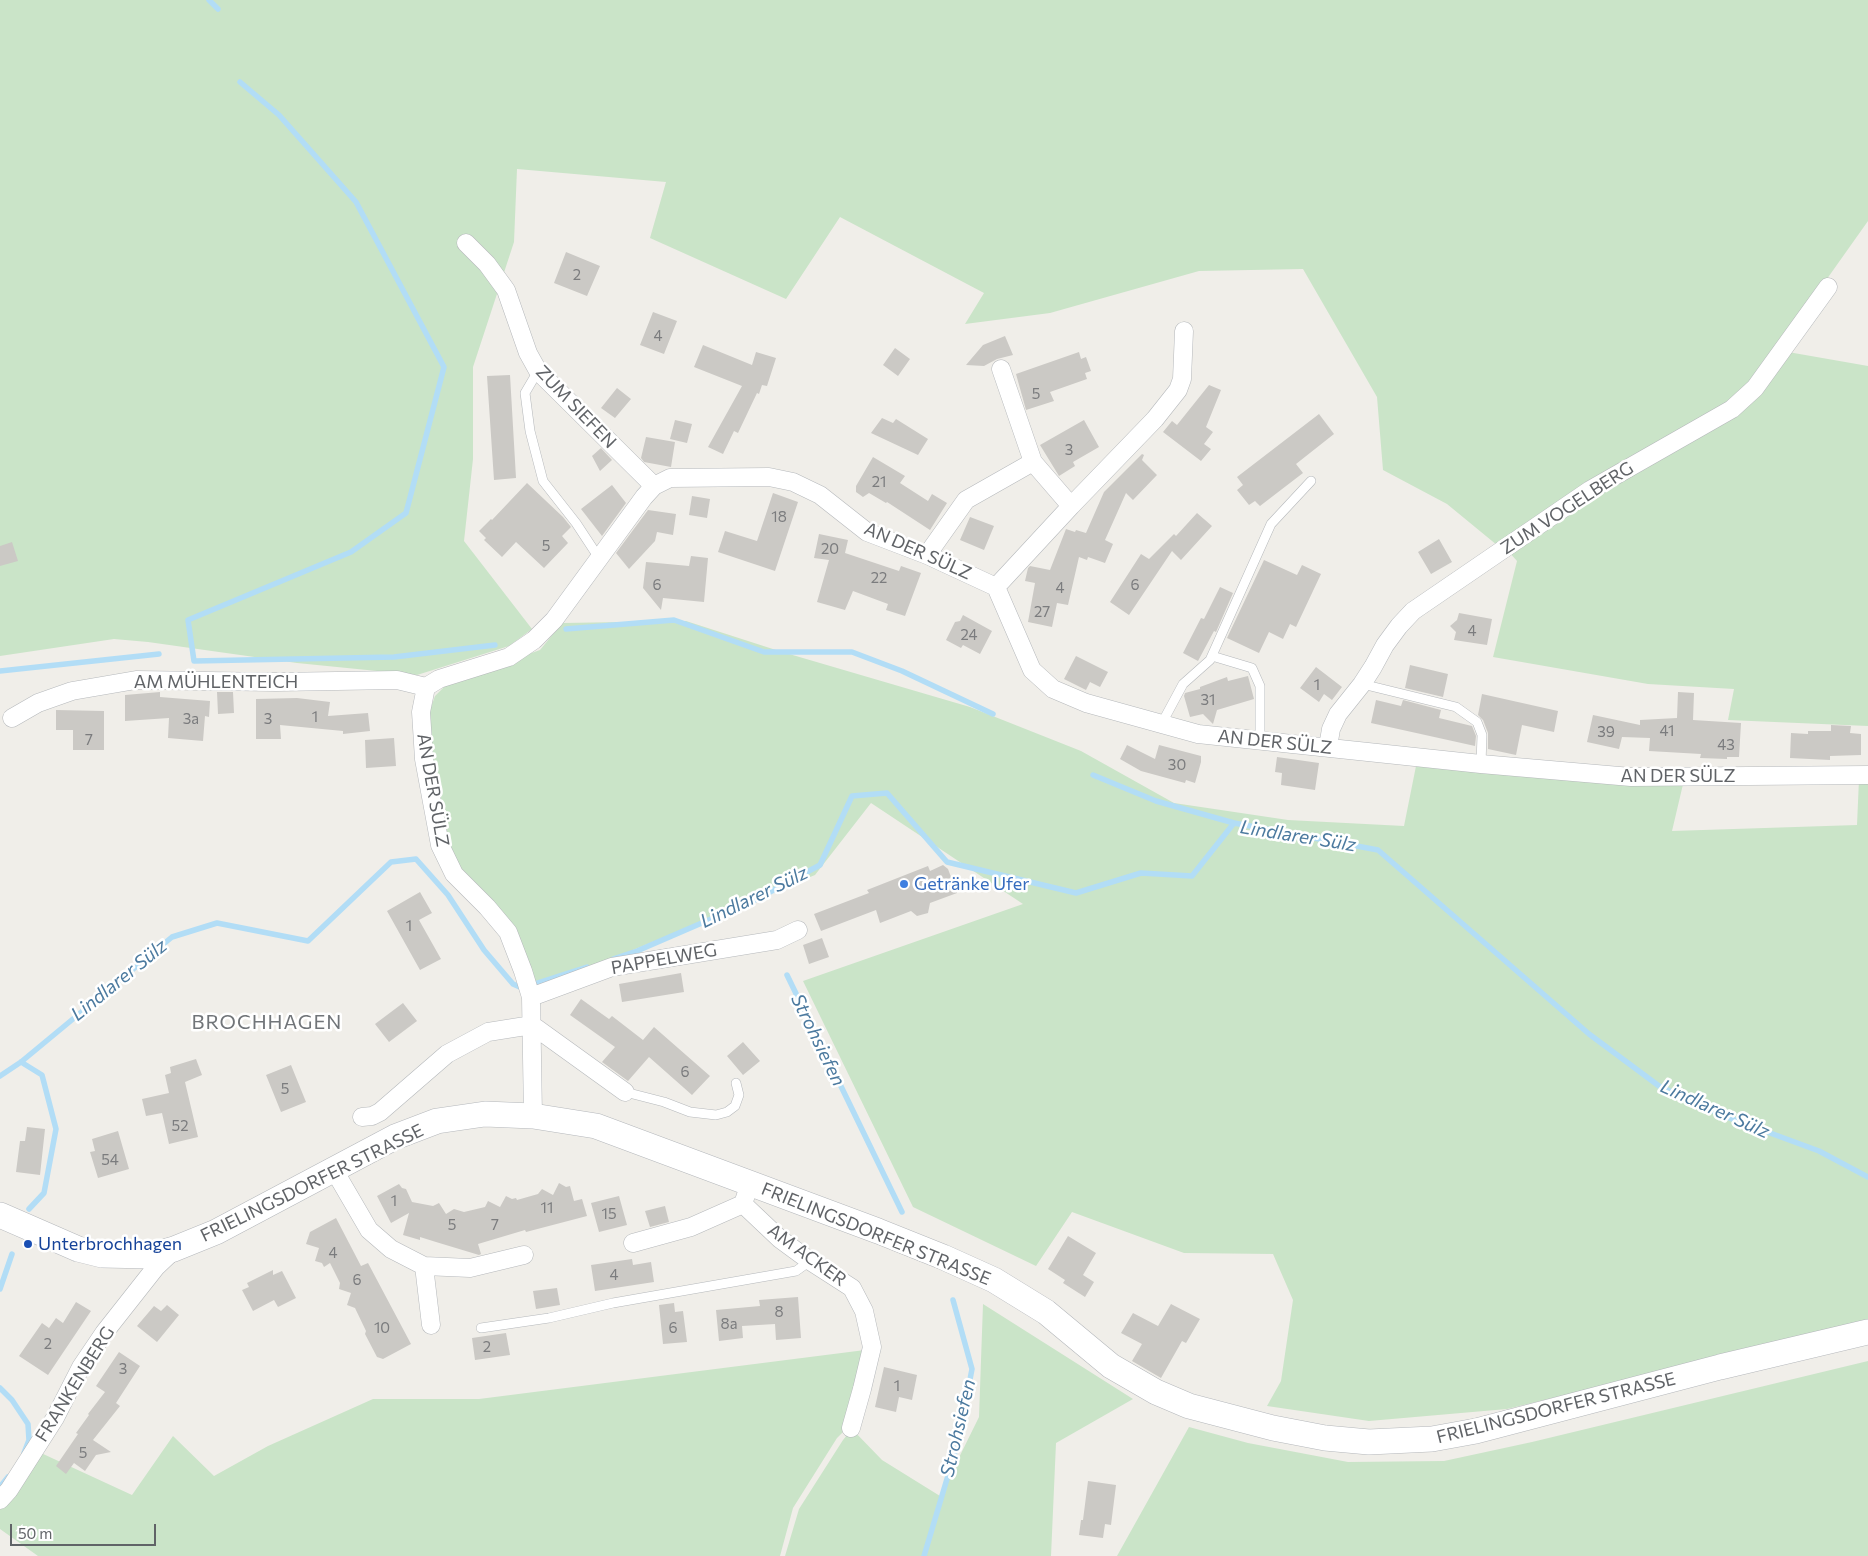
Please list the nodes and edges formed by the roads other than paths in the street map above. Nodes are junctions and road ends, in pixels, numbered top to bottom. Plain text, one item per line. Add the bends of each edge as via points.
1 (466, 243) dead end
2 (1828, 287) dead end
3 (1184, 331) dead end
4 (1002, 369) dead end
5 (538, 371) junction
6 (1033, 462) junction
7 (1311, 481) dead end
8 (654, 486) junction
9 (1071, 506) junction
10 (927, 555) junction
11 (599, 558) junction
12 (996, 587) junction
13 (1212, 656) junction
14 (1362, 684) junction
15 (426, 687) junction
16 (12, 718) dead end
17 (1162, 723) junction
18 (1260, 740) junction
19 (1328, 748) junction
20 (1481, 764) junction
21 (1868, 775) edge
22 (798, 930) dead end
23 (531, 997) junction
24 (532, 1025) junction
25 (736, 1083) dead end
26 (625, 1092) joint
27 (533, 1116) junction
28 (362, 1118) dead end
29 (334, 1170) junction
30 (746, 1193) junction
31 (0, 1215) edge
32 (633, 1243) dead end
33 (174, 1249) junction
34 (524, 1255) dead end
35 (810, 1261) junction
36 (424, 1266) junction
37 (431, 1325) dead end
38 (481, 1328) dead end
39 (1868, 1332) edge
40 (851, 1428) dead end
41 (0, 1500) edge

1 - 5 street, ZUM SIEFEN via 506,290 528,353
2 - 14 street, ZUM VOGELBERG via 1755,388 1738,404 1590,490 1424,603 1398,626
3 - 9 street via 1182,379 1178,390 1155,419
4 - 6 street
5 - 8 street, ZUM SIEFEN
5 - 11 lane via 525,393 530,431 543,481
6 - 9 street
6 - 10 street via 966,500
7 - 13 lane via 1271,524
8 - 10 street, AN DER SÜLZ via 670,478 769,477 793,482 820,495 867,532
8 - 11 street
9 - 12 street
10 - 12 street, AN DER SÜLZ
11 - 15 street via 554,620 534,640 509,657 439,679
12 - 17 street, AN DER SÜLZ via 1032,670 1053,689 1086,703
13 - 17 lane via 1183,684
13 - 18 lane via 1252,668 1260,686
14 - 19 street, ZUM VOGELBERG via 1338,714
14 - 20 lane via 1456,707 1476,722 1482,735
15 - 16 street, AM MÜHLENTEICH via 397,680 136,680 72,692 38,703
15 - 23 street, AN DER SÜLZ via 421,712 424,759 440,845 454,874 508,932
17 - 18 street, AN DER SÜLZ via 1198,734
18 - 19 street, AN DER SÜLZ
19 - 20 street, AN DER SÜLZ
20 - 21 street, AN DER SÜLZ via 1630,777
22 - 23 street, PAPPELWEG via 777,940 612,967
23 - 24 street, AN DER SÜLZ
24 - 26 street
24 - 27 street, AN DER SÜLZ
24 - 28 street via 488,1032 447,1054 380,1112
25 - 26 lane via 739,1096 735,1106 716,1116 690,1112
27 - 29 main road, FRIELINGSDORFER STRASSE via 485,1114 437,1121 395,1137
27 - 30 main road, FRIELINGSDORFER STRASSE via 596,1126
29 - 33 main road, FRIELINGSDORFER STRASSE via 216,1232
29 - 36 street via 369,1230 391,1249
30 - 32 street via 691,1227
30 - 35 street, AM ACKER via 780,1239
30 - 39 main road, FRIELINGSDORFER STRASSE via 943,1256 994,1280 1046,1312 1111,1366 1188,1406 1325,1438 1400,1441 1476,1431
31 - 33 main road, FRIELINGSDORFER STRASSE via 78,1249 102,1255 150,1256
33 - 41 street, FRANKENBERG via 104,1333 81,1367 55,1418
34 - 36 street via 470,1268
35 - 38 lane via 796,1271
35 - 40 street, AM ACKER via 852,1288 864,1311 872,1347
36 - 37 street

